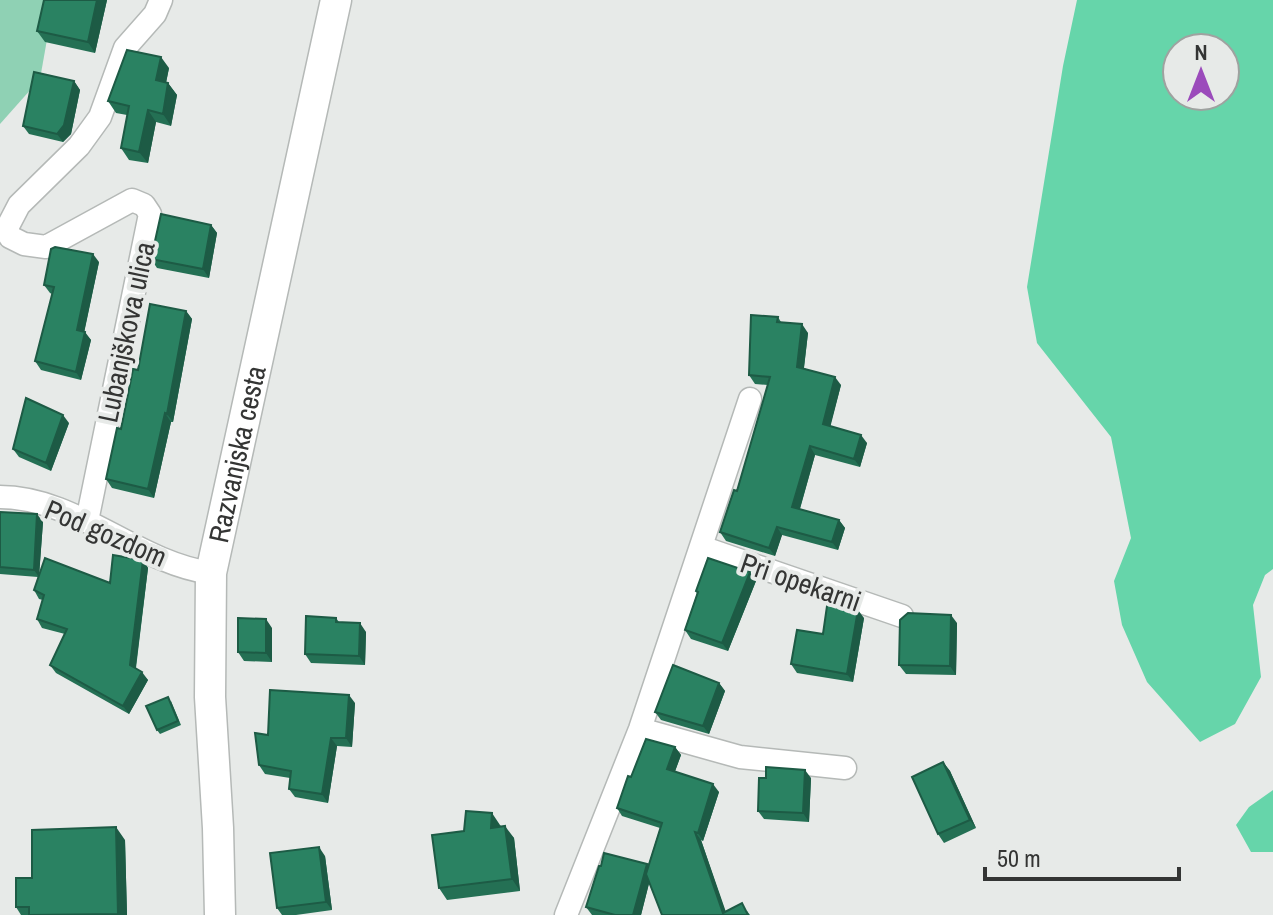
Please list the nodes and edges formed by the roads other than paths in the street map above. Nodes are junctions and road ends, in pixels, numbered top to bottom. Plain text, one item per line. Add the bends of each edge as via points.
1 (161, 0) edge
2 (336, 0) edge
3 (750, 399) dead end
4 (0, 497) edge
5 (87, 521) junction
6 (701, 547) junction
7 (211, 573) junction
8 (902, 616) edge
9 (640, 729) junction
10 (845, 768) dead end
11 (220, 915) edge
12 (566, 915) edge

1 - 5 street, Lubanjškova ulica via 125,48 100,117 79,146 19,205 7,228 10,237 24,244 46,247 132,200 150,214
2 - 7 street, Razvanjska cesta
3 - 6 street
4 - 5 street, Pod gozdom via 16,497
5 - 7 street, Pod gozdom via 141,550
6 - 8 street, Pri opekarni
6 - 9 street
7 - 11 street, Razvanjska cesta via 210,697
9 - 10 street via 740,757
9 - 12 street

